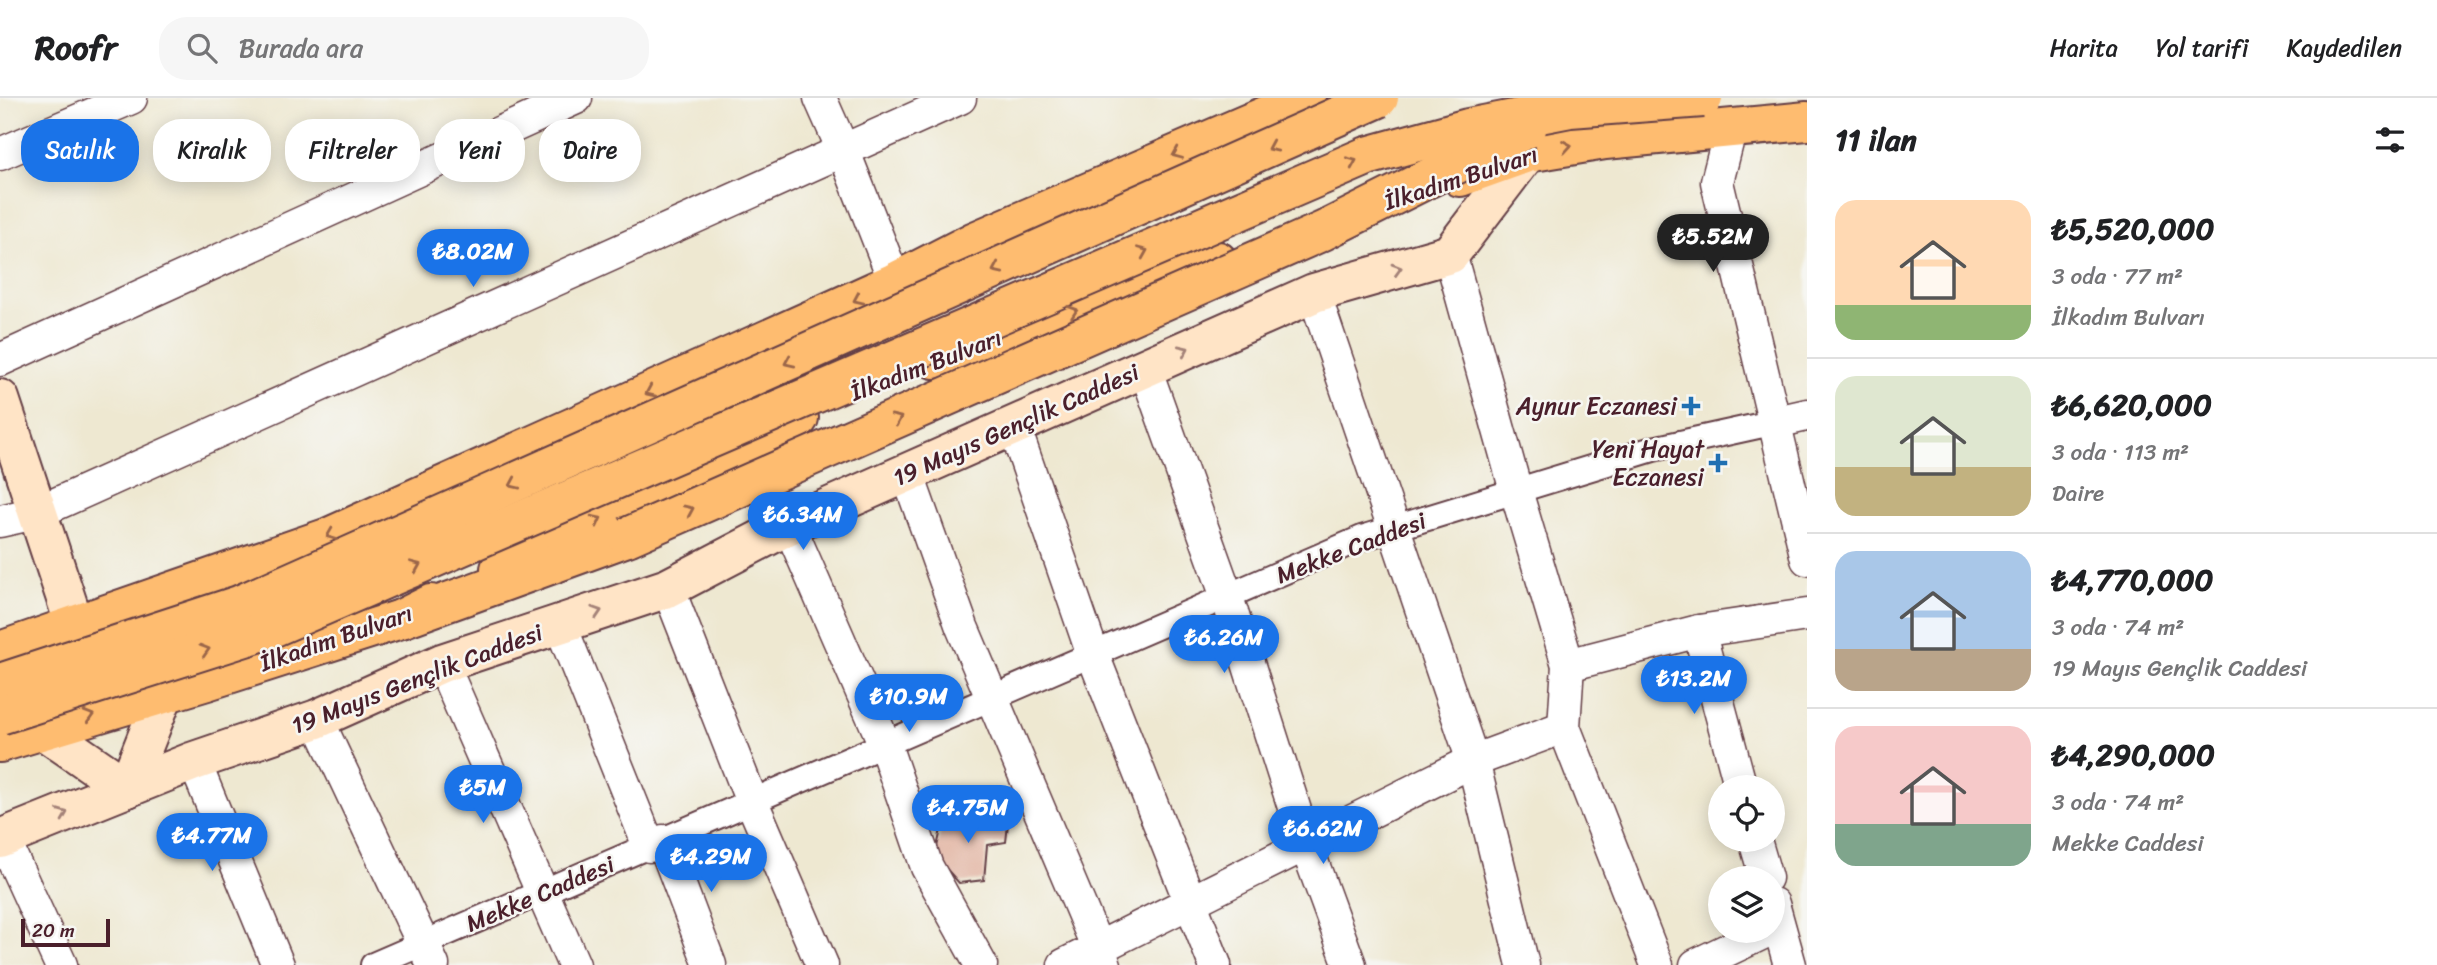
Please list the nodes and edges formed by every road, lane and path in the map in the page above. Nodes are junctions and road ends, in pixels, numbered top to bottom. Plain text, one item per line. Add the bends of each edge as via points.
1 (131, 98) edge
2 (576, 98) edge
3 (820, 98) edge
4 (960, 98) edge
5 (1307, 98) edge
6 (1379, 98) edge
7 (1703, 98) edge
8 (1570, 108) junction
9 (1807, 121) edge
10 (1731, 127) junction
11 (844, 152) junction
12 (1527, 153) junction
13 (0, 154) edge
14 (1450, 254) junction
15 (895, 282) junction
16 (1314, 293) junction
17 (0, 360) edge
18 (1145, 368) junction
19 (0, 399) edge
20 (1807, 415) edge
21 (1776, 422) junction
22 (1014, 426) junction
23 (907, 472) junction
24 (1516, 491) junction
25 (18, 517) edge
26 (789, 525) junction
27 (1392, 529) junction
28 (1807, 559) edge
29 (668, 588) junction
30 (1227, 597) junction
31 (125, 608) junction
32 (1807, 615) edge
33 (401, 619) junction
34 (561, 624) junction
35 (75, 626) junction
36 (1699, 631) junction
37 (1093, 655) junction
38 (3, 661) edge
39 (442, 663) junction
40 (1568, 664) junction
41 (164, 694) junction
42 (994, 698) junction
43 (0, 715) edge
44 (317, 719) junction
45 (1564, 727) junction
46 (43, 730) junction
47 (0, 743) edge
48 (885, 745) junction
49 (194, 761) junction
50 (1473, 761) junction
51 (1738, 775) edge
52 (127, 788) junction
53 (752, 802) junction
54 (2, 838) edge
55 (656, 843) junction
56 (1306, 845) junction
57 (541, 893) junction
58 (1191, 902) junction
59 (1735, 943) edge
60 (1781, 943) edge
61 (428, 954) edge
62 (1101, 957) edge
63 (61, 965) edge
64 (278, 965) edge
65 (373, 965) edge
66 (574, 965) edge
67 (710, 965) edge
68 (822, 965) edge
69 (981, 965) edge
70 (1065, 965) edge
71 (1215, 965) edge
72 (1350, 965) edge
73 (1523, 965) edge
74 (1657, 965) edge
75 (1696, 965) edge
76 (1790, 965) edge

1 - 13 street
2 - 17 street
3 - 11 street
4 - 11 street
5 -> 15 main road via 975,241
6 -> 38 main road, bridge via 239,605
7 - 8 main road, İlkadım Bulvarı, bridge
33 -> 8 main road, bridge via 627,537 1323,231
43 -> 8 main road, İlkadım Bulvarı, bridge via 267,630 1367,156 1468,128
9 - 10 main road, İlkadım Bulvarı
12 -> 10 main road, İlkadım Bulvarı
10 - 21 street via 1717,182
11 - 15 street
11 - 25 street
12 - 14 main road
33 -> 12 main road, İlkadım Bulvarı via 874,380
16 -> 14 main road, 19 Mayıs Gençlik Caddesi
14 - 24 street
15 -> 31 main road via 329,537
18 -> 16 main road, 19 Mayıs Gençlik Caddesi
16 - 27 street
18 - 22 main road, 19 Mayıs Gençlik Caddesi
18 - 30 street
19 - 25 main road
20 - 21 street, Mekke Caddesi
21 - 24 street, Mekke Caddesi via 1653,449
21 - 28 street
22 - 23 main road, 19 Mayıs Gençlik Caddesi
22 - 37 street
23 - 26 main road, 19 Mayıs Gençlik Caddesi
23 - 42 street via 962,627
24 - 27 street, Mekke Caddesi
24 - 40 street
25 - 35 main road
26 - 29 main road, 19 Mayıs Gençlik Caddesi
26 - 48 street
27 - 30 street, Mekke Caddesi
27 - 50 street
34 -> 29 main road, 19 Mayıs Gençlik Caddesi
29 - 53 street
30 - 37 street, Mekke Caddesi
30 - 56 street
31 - 35 main road
31 - 41 main road
32 - 36 street
33 - 41 main road, İlkadım Bulvarı
34 - 39 main road, 19 Mayıs Gençlik Caddesi
34 - 55 street
35 - 38 main road
36 - 40 street
36 - 51 street
37 - 42 street, Mekke Caddesi
37 - 58 street
38 - 46 main road
39 - 44 main road, 19 Mayıs Gençlik Caddesi
39 - 57 street
40 - 45 street
46 -> 41 main road, İlkadım Bulvarı
41 - 52 main road
42 - 48 street, Mekke Caddesi
42 - 62 street
44 - 49 main road, 19 Mayıs Gençlik Caddesi
44 - 61 street
45 - 50 street
45 - 74 street
46 - 47 main road, İlkadım Bulvarı
46 - 52 main road
48 - 53 street, Mekke Caddesi
48 - 69 street via 927,867
49 - 52 main road, 19 Mayıs Gençlik Caddesi
49 - 64 street
50 - 56 street
50 - 73 street
54 -> 52 main road, 19 Mayıs Gençlik Caddesi
53 - 55 street, Mekke Caddesi
53 - 68 street
54 - 63 street
55 - 57 street, Mekke Caddesi
55 - 67 street
56 - 58 street
56 - 72 street
57 - 61 street, Mekke Caddesi
57 - 66 street
58 - 62 street
58 - 71 street
59 - 75 street
60 - 76 street
61 - 65 street, Mekke Caddesi
62 - 70 street

